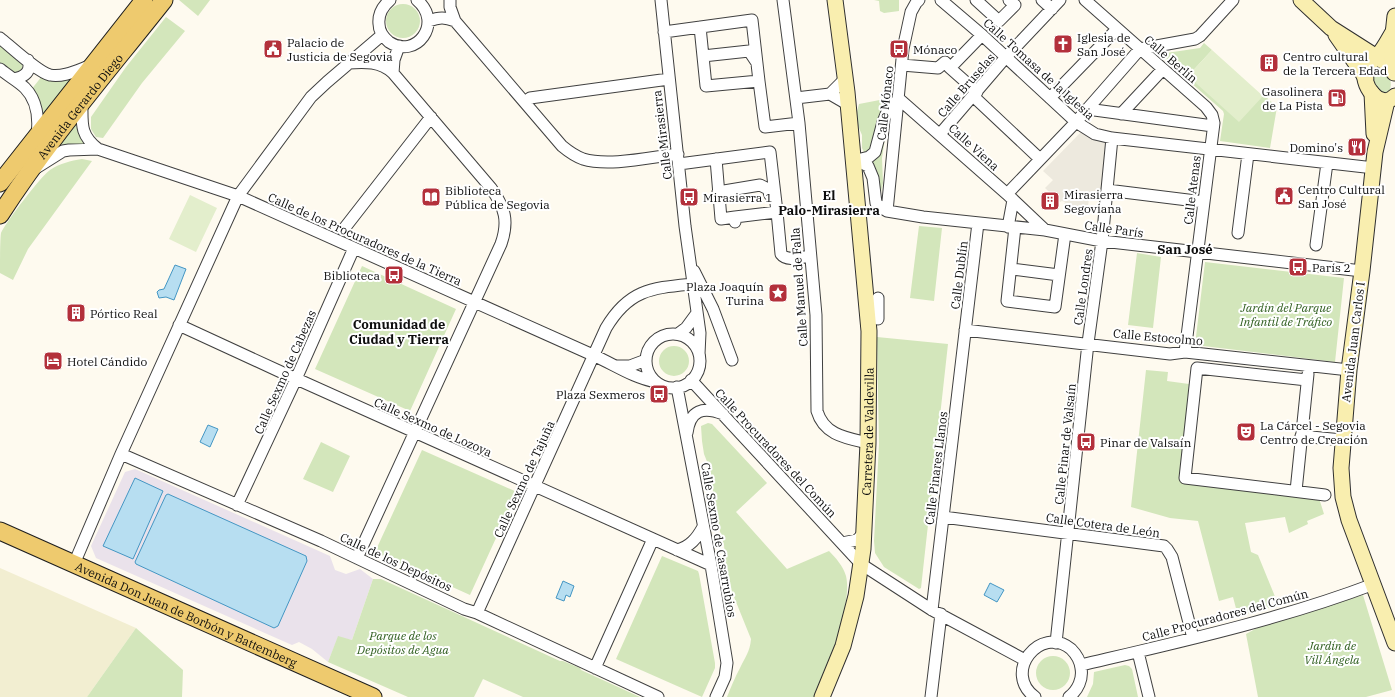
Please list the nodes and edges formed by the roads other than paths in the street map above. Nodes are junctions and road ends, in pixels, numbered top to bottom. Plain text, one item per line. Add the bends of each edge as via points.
1 (144, 0) edge
2 (164, 0) edge
3 (450, 0) edge
4 (661, 0) edge
5 (783, 0) edge
6 (835, 0) edge
7 (941, 0) edge
8 (976, 0) edge
9 (1009, 0) edge
10 (1042, 0) edge
11 (1060, 0) edge
12 (1085, 0) edge
13 (1233, 0) edge
14 (1301, 0) edge
15 (386, 1) edge
16 (422, 1) edge
17 (917, 1) edge
18 (1052, 9) junction
19 (1395, 16) edge
20 (429, 21) junction
21 (455, 21) junction
22 (700, 27) junction
23 (1331, 28) junction
24 (1117, 29) junction
25 (664, 32) junction
26 (1392, 34) junction
27 (382, 35) junction
28 (982, 35) junction
29 (0, 38) edge
30 (399, 46) junction
31 (1360, 47) junction
32 (1140, 49) junction
33 (703, 56) junction
34 (1006, 57) junction
35 (28, 60) junction
36 (348, 63) junction
37 (757, 64) junction
38 (902, 64) junction
39 (92, 65) junction
40 (1384, 66) edge
41 (950, 68) junction
42 (0, 69) edge
43 (1163, 69) junction
44 (393, 73) junction
45 (846, 78) junction
46 (1366, 78) junction
47 (14, 80) junction
48 (669, 80) junction
49 (759, 81) junction
50 (1372, 93) junction
51 (830, 94) junction
52 (975, 94) junction
53 (796, 98) junction
54 (1050, 98) junction
55 (899, 99) junction
56 (1393, 101) edge
57 (525, 102) junction
58 (82, 103) junction
59 (848, 105) junction
60 (1086, 109) junction
61 (1121, 114) junction
62 (431, 117) junction
63 (1076, 122) junction
64 (798, 123) junction
65 (1213, 126) junction
66 (940, 134) junction
67 (37, 136) junction
68 (1112, 138) junction
69 (98, 149) junction
70 (1210, 150) junction
71 (1375, 152) junction
72 (1248, 154) junction
73 (678, 159) junction
74 (716, 159) junction
75 (1040, 159) junction
76 (853, 161) junction
77 (1327, 163) junction
78 (1374, 168) junction
79 (26, 175) junction
80 (0, 183) edge
81 (1107, 190) junction
82 (718, 192) junction
83 (775, 195) junction
84 (238, 196) junction
85 (1010, 197) junction
86 (1204, 202) junction
87 (887, 211) junction
88 (777, 212) junction
89 (0, 215) edge
90 (978, 223) junction
91 (1012, 227) junction
92 (343, 230) dead end
93 (1045, 230) junction
94 (1238, 233) dead end
95 (1064, 234) junction
96 (1102, 241) junction
97 (1316, 246) dead end
98 (354, 248) junction
99 (1198, 252) junction
100 (810, 256) junction
101 (692, 267) junction
102 (1012, 269) junction
103 (1362, 271) junction
104 (1059, 275) junction
105 (693, 284) junction
106 (878, 298) dead end
107 (475, 302) junction
108 (696, 313) junction
109 (878, 319) dead end
110 (179, 325) junction
111 (966, 330) junction
112 (678, 334) junction
113 (1088, 343) junction
114 (1185, 352) junction
115 (699, 354) junction
116 (595, 356) junction
117 (646, 360) junction
118 (732, 360) dead end
119 (617, 366) junction
120 (1309, 366) junction
121 (1349, 370) junction
122 (296, 379) junction
123 (691, 380) junction
124 (1307, 380) junction
125 (656, 382) junction
126 (677, 387) junction
127 (723, 414) junction
128 (415, 432) junction
129 (1301, 436) junction
130 (687, 437) junction
131 (1342, 440) junction
132 (868, 443) junction
133 (121, 454) junction
134 (535, 486) junction
135 (1296, 491) junction
136 (1326, 495) dead end
137 (237, 505) junction
138 (943, 516) junction
139 (703, 527) junction
140 (0, 531) edge
141 (864, 533) junction
142 (1068, 533) junction
143 (653, 539) junction
144 (842, 543) junction
145 (0, 544) edge
146 (678, 550) junction
147 (356, 558) junction
148 (74, 564) junction
149 (861, 564) junction
150 (711, 565) junction
151 (1374, 584) junction
152 (936, 612) junction
153 (477, 613) junction
154 (1193, 638) junction
155 (1056, 643) junction
156 (1395, 643) edge
157 (1138, 652) junction
158 (1025, 660) junction
159 (1081, 665) junction
160 (595, 668) junction
161 (344, 697) edge
162 (372, 697) edge
163 (658, 697) edge
164 (716, 697) edge
165 (822, 697) edge
166 (931, 697) edge
167 (1035, 697) edge
168 (1069, 697) edge
169 (1149, 697) edge

1 - 39 main road, Avenida Gerardo Diego
2 - 58 main road, Avenida Gerardo Diego
3 - 21 street
4 - 25 street, Calle Mirasierra
5 - 53 street, Calle Manuel de Falla
6 - 45 main road, Carretera de Valdevilla
7 - 28 street, Calle Tomasa de la Iglesia
8 - 9 street via 999,21 1015,5
10 - 18 street
11 - 18 street, Calle Bruselas
12 - 24 street, Calle Berlín
13 - 32 street via 1195,39
14 - 23 main road
15 - 27 street via 379,15
16 - 20 street
17 - 38 street, Calle Mónaco via 910,16
18 - 34 street, Calle Bruselas
19 - 26 main road
20 - 21 street via 444,18
20 - 30 street via 425,35 420,40 407,46
21 - 57 street
22 - 25 street
22 - 33 street
22 - 37 street via 752,20
23 - 31 main road
23 - 46 main road, Avenida Juan Carlos I
24 - 32 street, Calle Berlín
24 - 54 street
25 - 48 street, Calle Mirasierra
26 - 31 main road via 1376,46
26 - 40 main road
26 - 40 main road via 1392,60
27 - 30 street
27 - 36 street
28 - 34 street, Calle Tomasa de la Iglesia
28 - 41 street
29 - 35 street
30 - 44 street
31 - 40 main road
32 - 43 street, Calle Berlín
32 - 60 street
33 - 37 street via 749,51
33 - 49 street via 706,86
34 - 52 street, Calle Bruselas
34 - 54 street, Calle Tomasa de la Iglesia
35 - 39 street via 40,70 54,76
35 - 47 street via 28,73
36 - 44 street via 375,63 387,67
36 - 84 street via 311,97
37 - 49 street
38 - 41 street via 938,68 945,62
38 - 55 street, Calle Mónaco
39 - 67 main road, Avenida Gerardo Diego
40 - 46 main road via 1366,70
41 - 52 street
42 - 47 street
43 - 61 street
43 - 65 street, Calle Berlín via 1209,111
44 - 62 street
45 - 51 street
45 - 59 main road, Carretera de Valdevilla
46 - 50 main road, Avenida Juan Carlos I
47 - 67 street via 26,89 35,106
48 - 57 street via 530,98
48 - 73 street, Calle Mirasierra
49 - 64 street via 765,127
50 - 56 main road via 1380,100
50 - 71 main road, Avenida Juan Carlos I
51 - 53 street
51 - 59 street
52 - 66 street, Calle Bruselas
52 - 75 street
53 - 64 street, Calle Manuel de Falla
54 - 63 street, Calle Tomasa de la Iglesia
55 - 66 street, Calle Viena
55 - 76 street via 889,107 875,152
55 - 87 street, Calle Mónaco
56 - 71 main road, Avenida Juan Carlos I via 1382,121
57 - 73 street via 562,146 583,159 609,162
58 - 69 street via 85,137
58 - 79 main road, Avenida Gerardo Diego
59 - 76 main road, Carretera de Valdevilla
60 - 61 street
60 - 63 street
61 - 65 street
62 - 92 street
62 - 107 street via 491,188 504,210 504,236
63 - 68 street, Calle Tomasa de la Iglesia via 1095,134
63 - 75 street
64 - 100 street, Calle Manuel de Falla
65 - 70 street, Calle Berlín
66 - 85 street, Calle Viena
67 - 80 main road, Avenida Gerardo Diego
68 - 70 street, Calle Tomasa de la Iglesia
68 - 81 street, Calle Londres
69 - 79 street via 63,151
69 - 84 street, Calle de los Procuradores de la Tierra
70 - 72 street, Calle Tomasa de la Iglesia
70 - 86 street, Calle Atenas
71 - 78 main road, Avenida Juan Carlos I
72 - 77 street, Calle Tomasa de la Iglesia
72 - 94 street
73 - 74 street
73 - 101 street, Calle Mirasierra
74 - 82 street
74 - 83 street via 770,152
75 - 85 street
76 - 87 street via 868,166 873,178 876,203
76 - 132 main road, Carretera de Valdevilla via 869,331
77 - 78 street, Calle Tomasa de la Iglesia
77 - 97 street
78 - 103 main road, Avenida Juan Carlos I
79 - 89 main road, Avenida Gerardo Diego
81 - 86 street
81 - 96 street, Calle Londres
82 - 83 street via 760,185 768,189 770,195
82 - 88 street via 721,219 735,220
83 - 88 street
84 - 98 street, Calle de los Procuradores de la Tierra
84 - 110 street
85 - 91 street
85 - 93 street, Calle Viena
86 - 99 street, Calle Atenas
87 - 90 street, Calle París
88 - 100 street via 781,254 788,258
90 - 91 street, Calle París
90 - 111 street, Calle Dublín
91 - 93 street, Calle París
91 - 102 street
93 - 95 street, Calle París
95 - 96 street, Calle París
95 - 104 street
96 - 99 street, Calle París
96 - 113 street, Calle Londres
98 - 107 street, Calle de los Procuradores de la Tierra
98 - 122 street, Calle Sexmo de Cabezas
99 - 103 street, Calle París
99 - 114 street, Calle Atenas
100 - 132 street, Calle Manuel de Falla via 816,315 817,411 823,423 835,434
101 - 105 street, Calle Mirasierra
101 - 118 street, Calle Mirasierra via 713,309
102 - 104 street
102 - 104 street via 1008,301 1055,307
103 - 121 main road, Avenida Juan Carlos I
105 - 108 street, Calle Mirasierra
105 - 116 street, Calle Sexmo de Tajuña via 652,289 632,298 615,313
106 - 109 street
107 - 116 street, Calle de los Procuradores de la Tierra
107 - 128 street
108 - 112 street via 686,328
108 - 115 street, Calle Mirasierra via 700,333
110 - 122 street, Calle Sexmo de Lozoya
110 - 133 street
111 - 113 street, Calle Estocolmo
111 - 138 street, Calle Pinares Llanos
112 - 115 street via 691,341
112 - 117 street via 669,334 653,342
113 - 114 street, Calle Estocolmo via 1170,354
113 - 142 street, Calle Pinar de Valsaín
114 - 120 street, Calle Estocolmo
115 - 123 street via 698,370
116 - 119 street, Calle de los Procuradores de la Tierra
116 - 134 street, Calle Sexmo de Tajuña
117 - 119 street via 630,366
117 - 125 street via 647,370
119 - 125 street, Calle de los Procuradores de la Tierra via 644,380
120 - 121 street, Calle Estocolmo
120 - 124 street
121 - 131 main road, Avenida Juan Carlos I
122 - 128 street, Calle Sexmo de Lozoya
122 - 137 street, Calle Sexmo de Cabezas
123 - 126 street
123 - 127 street, Calle Procuradores del Común
124 - 129 street
124 - 135 street via 1197,368 1185,478
125 - 126 street
126 - 130 street, Calle Sexmo de Casarrubios
127 - 130 street via 707,410 694,414 690,419
127 - 144 street, Calle Procuradores del Común
128 - 134 street, Calle Sexmo de Lozoya
128 - 147 street
129 - 131 street
129 - 135 street
130 - 139 street, Calle Sexmo de Casarrubios
131 - 151 main road, Avenida Juan Carlos I via 1343,497 1349,520
132 - 141 main road, Carretera de Valdevilla
133 - 137 street, Calle de los Depósitos
133 - 148 street
134 - 143 street, Calle Sexmo de Lozoya
134 - 153 street, Calle Sexmo de Tajuña
135 - 136 street
137 - 147 street, Calle de los Depósitos
138 - 142 street, Calle Cotera de León
138 - 152 street, Calle Pinares Llanos
139 - 146 street via 694,541 684,549
139 - 150 street, Calle Sexmo de Casarrubios
140 - 148 main road, Avenida Don Juan de Borbón y Battemberg
141 - 144 street via 857,540
141 - 149 main road, Carretera de Valdevilla
142 - 154 street, Calle Cotera de León via 1160,545 1167,549 1172,557
142 - 155 street, Calle Pinar de Valsaín
143 - 146 street, Calle Sexmo de Lozoya
143 - 160 street
144 - 149 street, Calle Procuradores del Común
145 - 161 main road, Avenida Don Juan de Borbón y Battemberg
146 - 150 street, Calle Sexmo de Lozoya
147 - 153 street, Calle de los Depósitos
148 - 162 main road, Avenida Don Juan de Borbón y Battemberg
149 - 152 street, Calle Procuradores del Común
149 - 165 main road, Carretera de Valdevilla via 850,622
150 - 164 street, Calle Sexmo de Casarrubios via 727,663 725,677
151 - 154 street, Calle Procuradores del Común via 1307,608
151 - 156 main road, Avenida Juan Carlos I
152 - 158 street, Calle Procuradores del Común
152 - 166 street, Calle Pinares Llanos via 938,636
153 - 160 street, Calle de los Depósitos
154 - 157 street, Calle Procuradores del Común
155 - 158 street via 1041,645 1029,653
155 - 159 street via 1069,648
157 - 159 street, Calle Procuradores del Común
157 - 169 street
158 - 167 street via 1023,678 1028,690
159 - 168 street via 1081,681
160 - 163 street, Calle de los Depósitos

